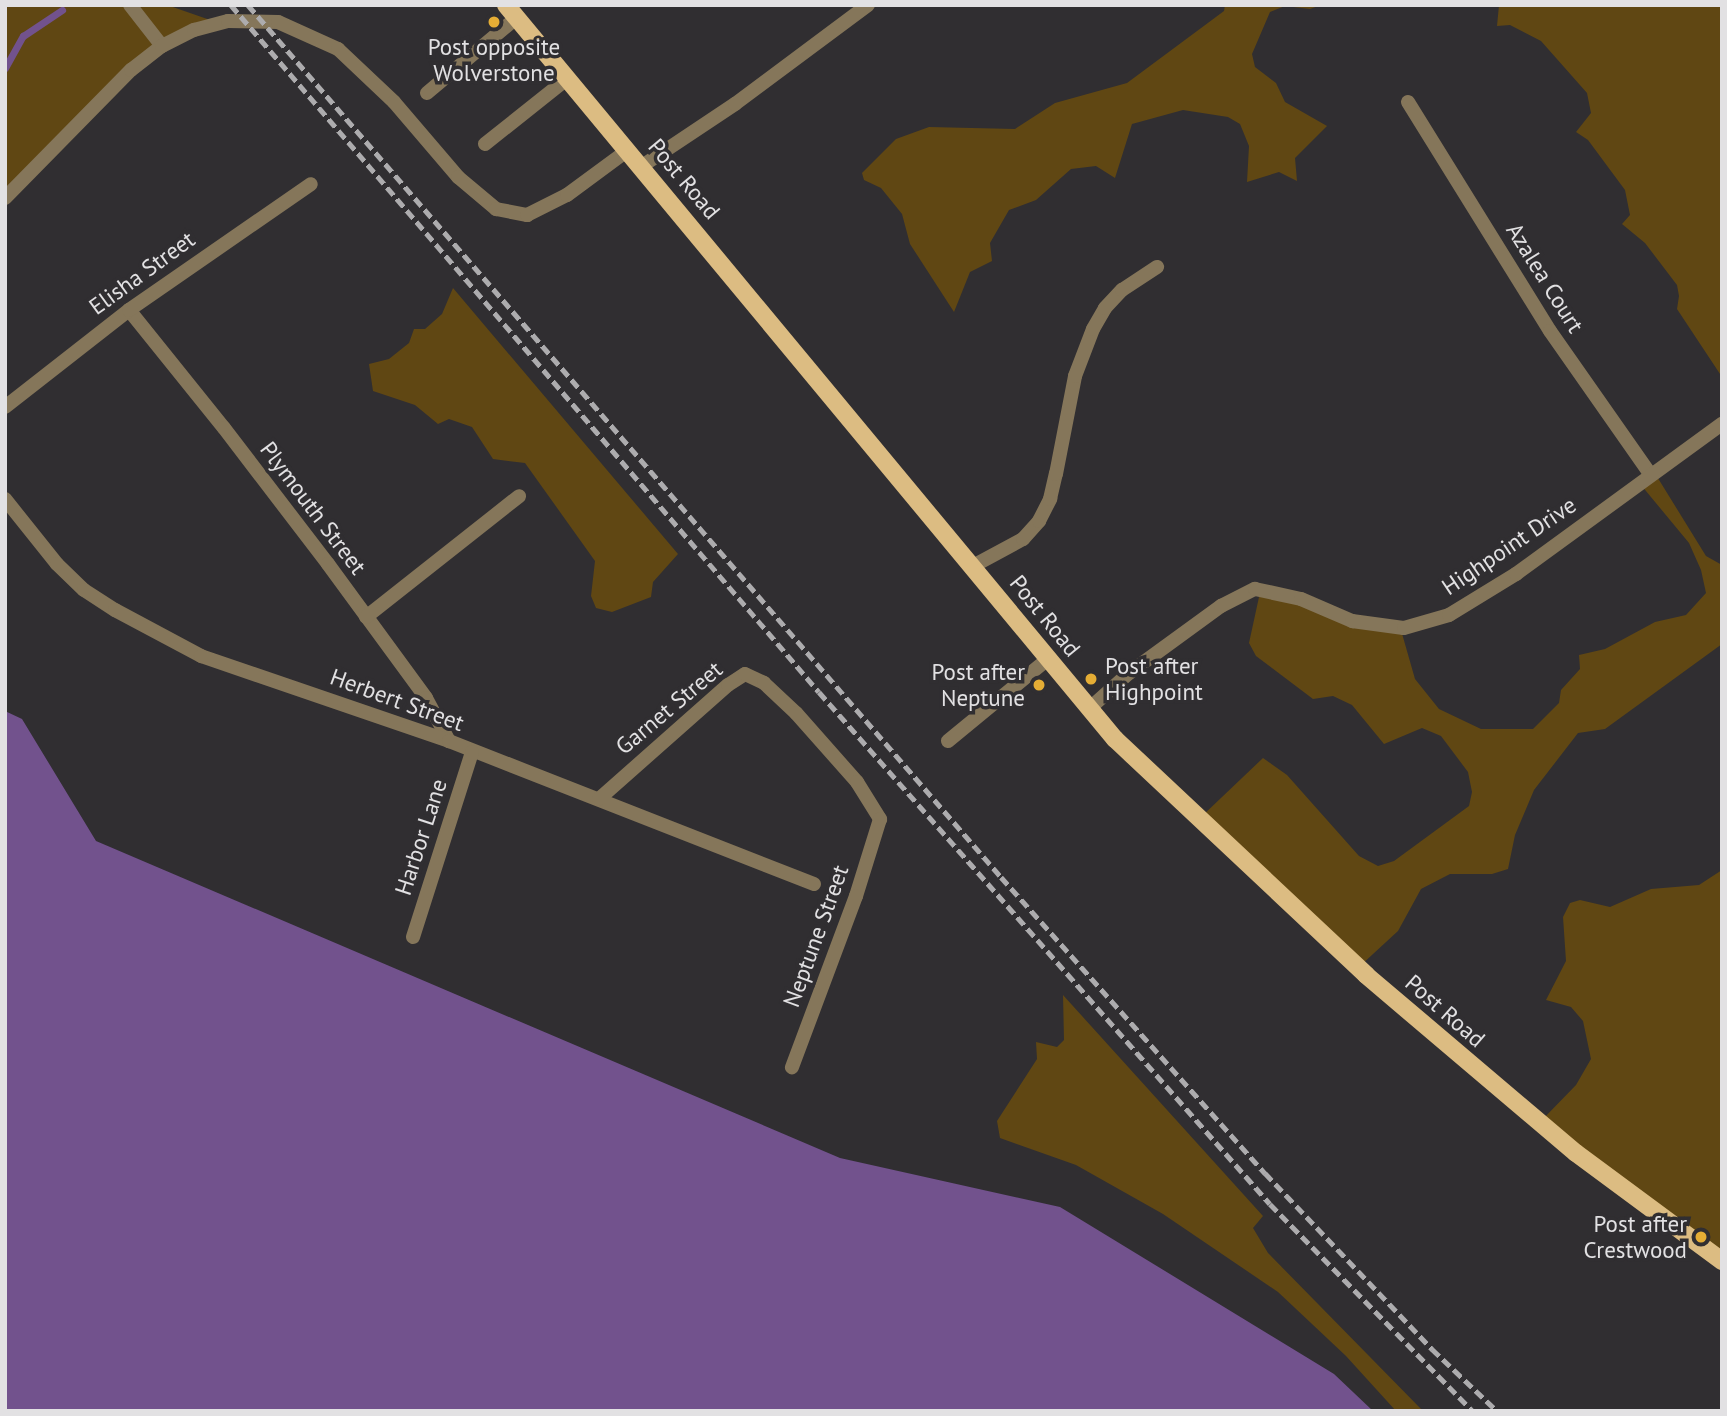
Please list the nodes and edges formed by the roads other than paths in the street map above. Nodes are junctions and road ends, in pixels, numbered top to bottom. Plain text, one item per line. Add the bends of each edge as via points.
1 (130, 5) edge
2 (867, 5) edge
3 (511, 12) edge
4 (162, 46) junction
5 (568, 78) junction
6 (427, 93) dead end
7 (1408, 102) dead end
8 (485, 144) dead end
9 (628, 150) junction
10 (642, 166) junction
11 (311, 184) dead end
12 (5, 198) edge
13 (1157, 267) dead end
14 (129, 310) junction
15 (5, 407) edge
16 (1722, 424) edge
17 (1650, 474) junction
18 (519, 496) dead end
19 (5, 499) edge
20 (972, 566) junction
21 (366, 617) junction
22 (1048, 659) junction
23 (1089, 709) junction
24 (449, 741) junction
25 (948, 741) dead end
26 (472, 752) junction
27 (599, 799) junction
28 (880, 819) joint
29 (814, 884) dead end
30 (413, 937) dead end
31 (792, 1067) dead end
32 (1722, 1261) edge

1 - 4 street
2 - 10 street via 735,104
3 - 5 main road, Post Road
3 - 6 street
4 - 9 street via 194,30 228,22 278,22 298,29 338,49 394,102 458,177 496,209 527,215 567,195
4 - 12 street via 131,70
5 - 8 street
5 - 9 main road, Post Road
7 - 17 street, Azalea Court via 1550,331
9 - 10 main road, Post Road
10 - 20 main road, Post Road
11 - 14 street, Elisha Street
13 - 20 street via 1122,290 1093,330 1074,376 1056,474 1039,521 1023,539
14 - 15 street, Elisha Street
14 - 21 street, Plymouth Street
16 - 17 street, Highpoint Drive
17 - 23 street, Highpoint Drive via 1516,574 1449,615 1404,628 1352,621 1301,599 1255,589 1221,606 1129,673
18 - 21 street
19 - 24 street, Herbert Street via 57,564 84,590 115,610 201,656
20 - 22 main road, Post Road
21 - 24 street, Plymouth Street via 426,698
22 - 23 main road, Post Road
22 - 25 street
23 - 32 main road, Post Road via 1115,739 1366,975 1576,1153
24 - 26 street, Herbert Street
26 - 27 street, Herbert Street
26 - 30 street, Harbor Lane
27 - 28 street, Garnet Street via 745,674 764,683 796,713 857,782
27 - 29 street, Herbert Street
28 - 31 street, Neptune Street

